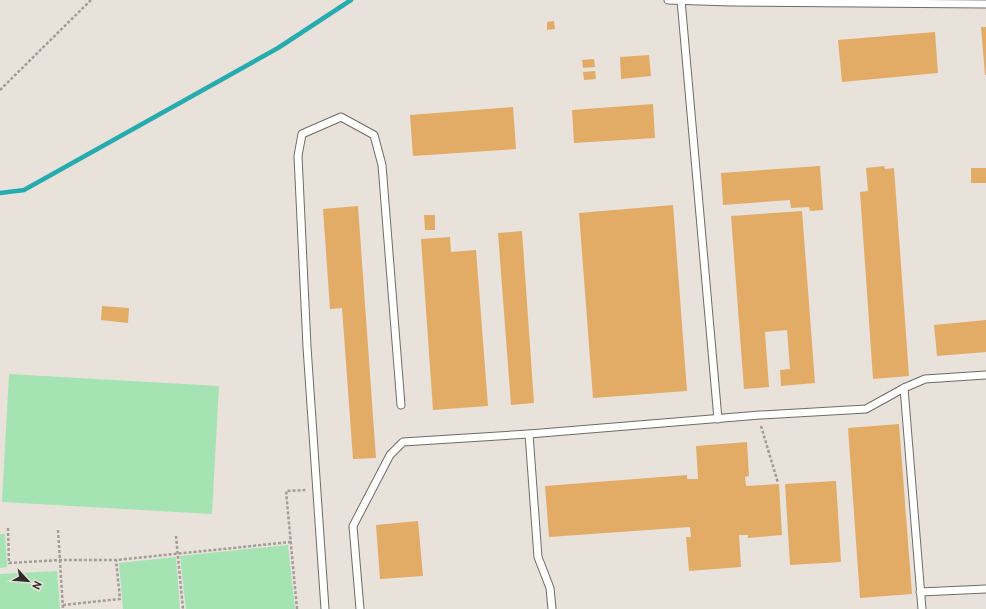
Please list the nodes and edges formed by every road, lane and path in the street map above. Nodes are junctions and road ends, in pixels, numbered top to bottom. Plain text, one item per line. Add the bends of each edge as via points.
1 (91, 0) edge
2 (668, 0) edge
3 (681, 0) edge
4 (986, 4) edge
5 (0, 90) edge
6 (986, 375) edge
7 (904, 388) junction
8 (401, 405) dead end
9 (760, 416) junction
10 (718, 419) junction
11 (529, 434) junction
12 (778, 483) dead end
13 (317, 490) junction
14 (8, 528) dead end
15 (58, 530) dead end
16 (176, 536) dead end
17 (291, 542) junction
18 (178, 554) junction
19 (60, 560) junction
20 (116, 560) junction
21 (986, 589) edge
22 (920, 592) junction
23 (63, 604) junction
24 (63, 609) edge
25 (183, 609) edge
26 (297, 609) edge
27 (325, 609) edge
28 (360, 609) edge
29 (552, 609) edge
30 (922, 609) edge

1 - 5 path
2 - 3 lane
3 - 4 lane
3 - 10 lane
6 - 7 lane via 925,379
7 - 9 lane via 866,409
7 - 22 lane
8 - 13 lane via 382,165 374,135 341,117 302,134 298,156
9 - 10 lane
9 - 12 path via 761,429
10 - 11 lane
11 - 28 lane via 403,442 390,455 353,526
11 - 29 lane via 538,557 550,588
13 - 17 path via 286,491
13 - 27 lane
14 - 19 path via 9,563
15 - 19 path
16 - 18 path
17 - 18 path
17 - 26 path
18 - 20 path
18 - 25 path
19 - 20 path
19 - 23 path
20 - 23 path via 120,599
21 - 22 lane
22 - 30 lane
23 - 24 path

